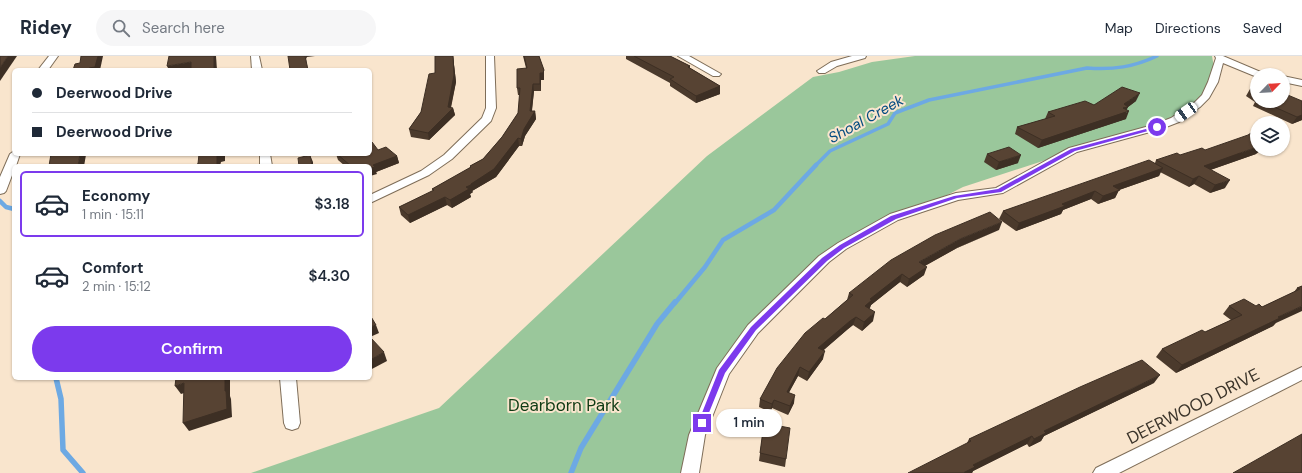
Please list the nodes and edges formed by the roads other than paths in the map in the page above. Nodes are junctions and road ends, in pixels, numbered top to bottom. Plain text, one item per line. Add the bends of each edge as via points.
1 (54, 56) edge
2 (255, 56) edge
3 (490, 56) edge
4 (682, 56) edge
5 (862, 56) edge
6 (1219, 57) edge
7 (45, 68) edge
8 (257, 68) edge
9 (1250, 71) edge
10 (822, 72) dead end
11 (716, 74) dead end
12 (1290, 80) edge
13 (1302, 83) edge
14 (14, 156) edge
15 (0, 191) edge
16 (372, 198) edge
17 (1302, 373) edge
18 (288, 380) edge
19 (292, 423) dead end
20 (690, 473) edge
21 (1102, 473) edge

1 - 7 street
2 - 8 street
3 - 16 street via 491,108 487,119 448,157 425,173
4 - 11 street
5 - 10 street via 834,64
6 - 9 street
6 - 20 street via 1213,82 1206,96 1175,120 1073,150 999,191 956,197 894,217 824,259 753,328 722,372 696,435
12 - 13 street
14 - 15 street
17 - 21 street, DEERWOOD DRIVE
18 - 19 street

